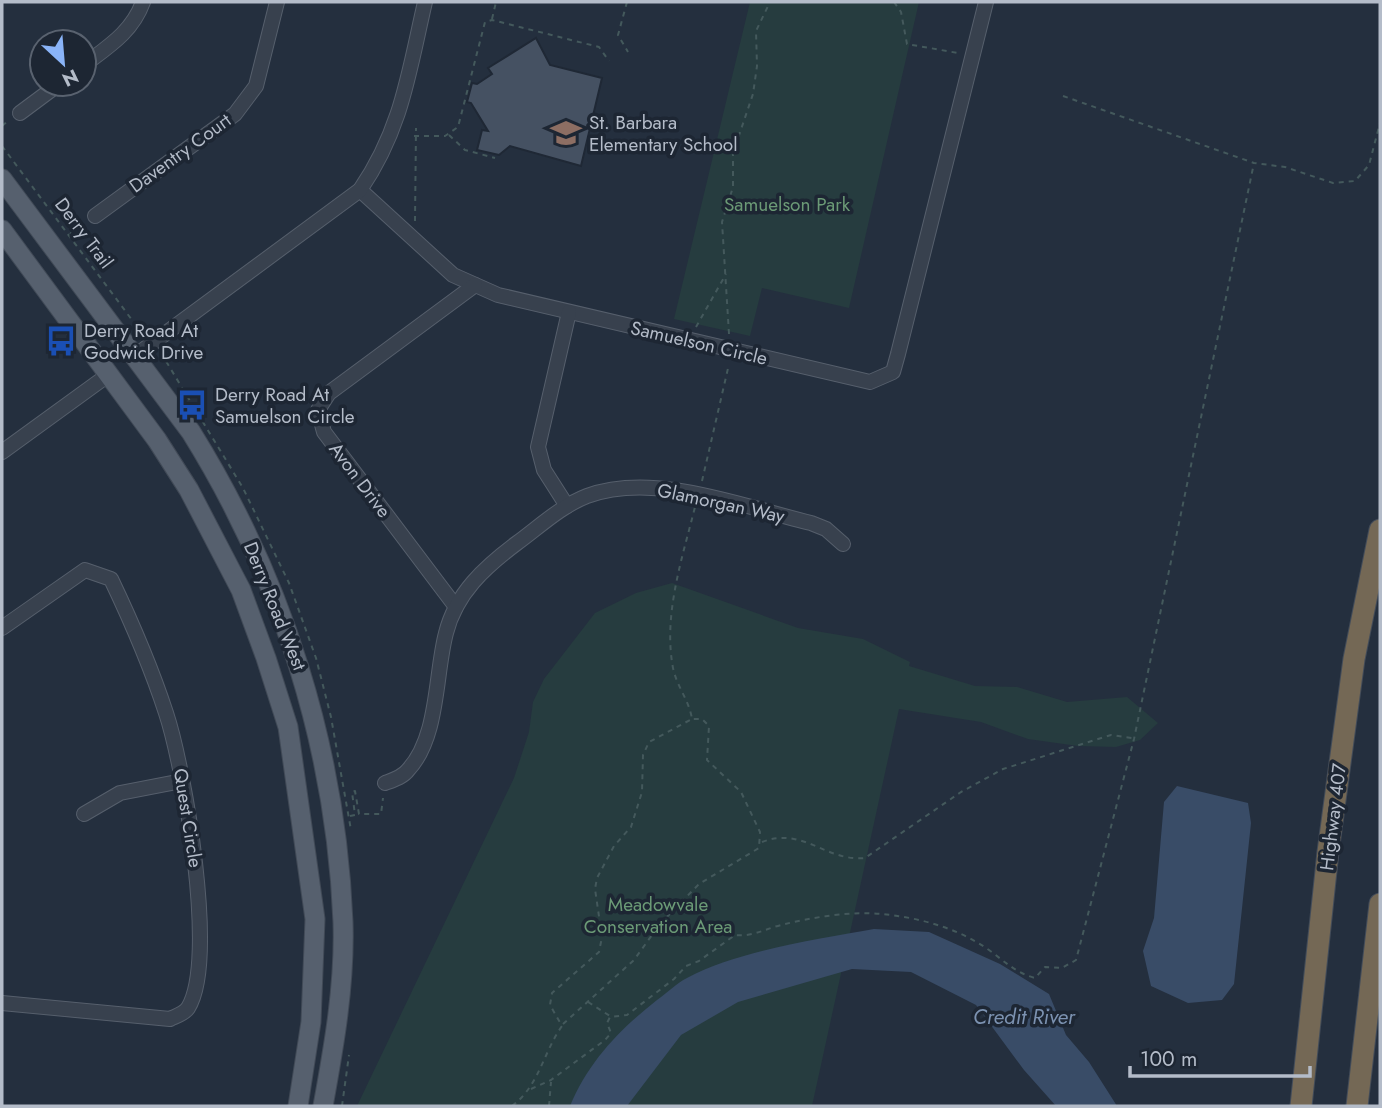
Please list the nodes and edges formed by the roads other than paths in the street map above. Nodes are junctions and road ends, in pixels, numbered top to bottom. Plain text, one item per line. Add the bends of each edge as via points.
1 (143, 2) edge
2 (277, 2) edge
3 (425, 2) edge
4 (986, 2) edge
5 (98, 54) edge
6 (40, 98) edge
7 (20, 113) dead end
8 (2, 178) edge
9 (360, 190) junction
10 (95, 216) road end
11 (2, 230) edge
12 (475, 285) junction
13 (569, 312) junction
14 (135, 356) junction
15 (108, 375) junction
16 (2, 452) edge
17 (567, 506) junction
18 (1380, 530) edge
19 (843, 544) dead end
20 (456, 607) junction
21 (2, 628) edge
22 (182, 782) junction
23 (385, 783) road end
24 (83, 814) dead end
25 (1380, 904) edge
26 (2, 1003) edge
27 (298, 1106) edge
28 (323, 1106) edge
29 (1301, 1106) edge
30 (1357, 1106) edge

1 - 5 street via 125,33
2 - 10 street, Daventry Court via 256,86 235,114
3 - 9 street via 396,125
4 - 13 street, Samuelson Circle via 892,372 870,382
6 - 7 street
8 - 14 main road, Derry Road West
9 - 12 street, Samuelson Circle via 453,275
9 - 14 street
11 - 15 main road, Derry Road West
12 - 13 street, Samuelson Circle
12 - 20 street, Avon Drive via 330,393 318,410 324,432
13 - 17 street via 538,447 546,475
14 - 28 main road, Derry Road West via 217,474 268,580 316,722 332,813 343,923 337,1030
15 - 16 street
15 - 27 main road, Derry Road West via 189,490 241,590 288,727 315,919 311,1022
17 - 19 street, Glamorgan Way via 617,488 670,489 811,523
17 - 20 street, Glamorgan Way via 489,564
18 - 29 highway, Highway 407 via 1354,659
20 - 23 street, Glamorgan Way via 444,641 426,735 407,772
21 - 22 street, Quest Circle via 85,570 111,579 151,668
22 - 24 street via 120,793
22 - 26 street, Quest Circle via 199,928 193,996 187,1009 164,1020
25 - 30 highway

